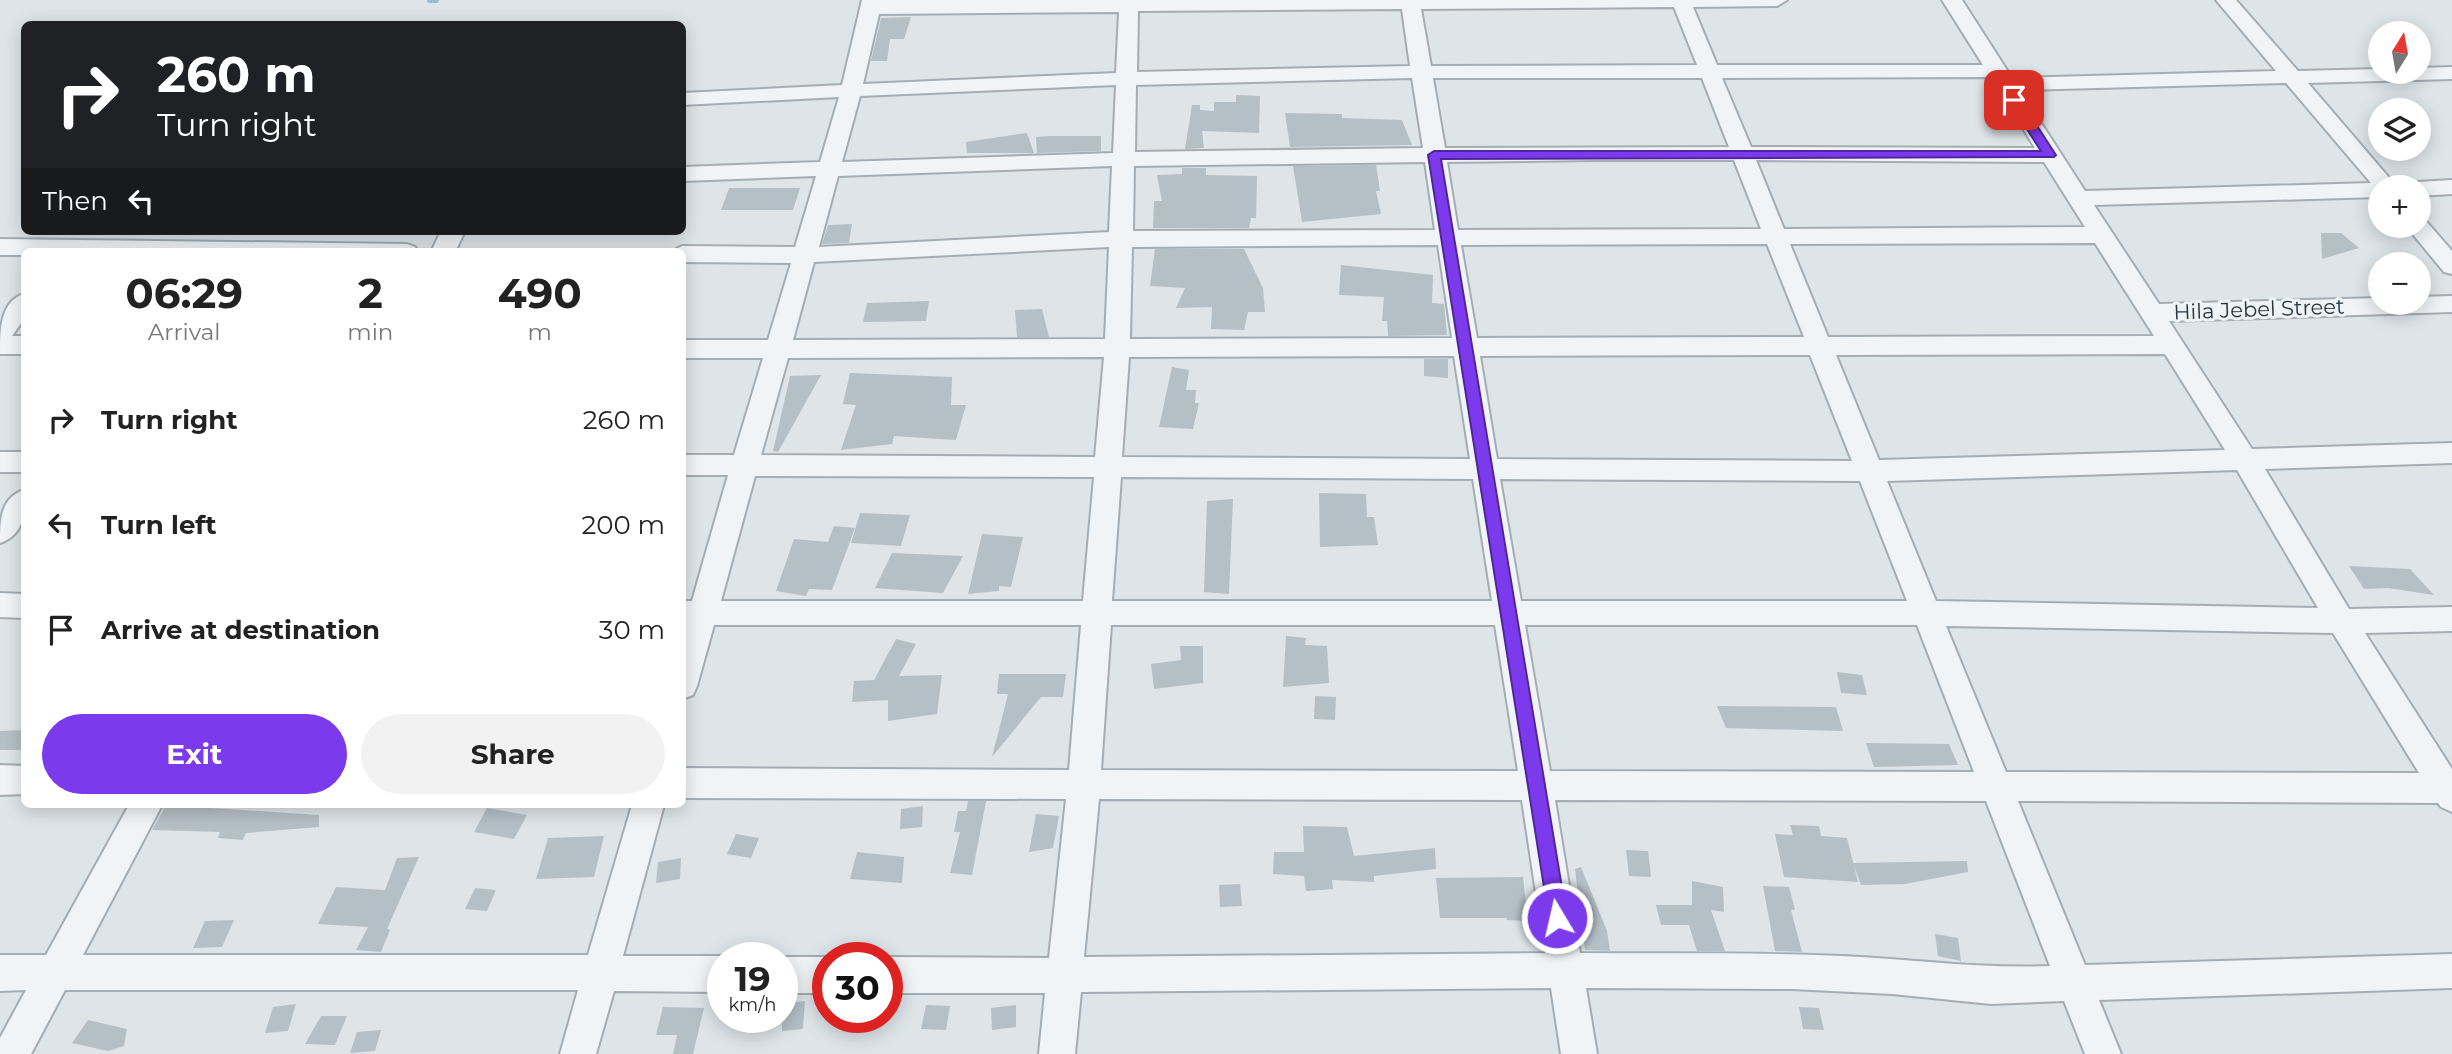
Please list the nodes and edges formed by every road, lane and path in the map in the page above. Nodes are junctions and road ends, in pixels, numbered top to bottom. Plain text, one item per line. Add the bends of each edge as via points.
1 (1777, 0) edge
2 (1952, 0) edge
3 (2226, 0) edge
4 (1410, 1) edge
5 (1546, 1) edge
6 (1681, 1) edge
7 (1128, 3) edge
8 (872, 4) edge
9 (1421, 72) junction
10 (1710, 72) junction
11 (2452, 73) edge
12 (2000, 78) junction
13 (2293, 78) junction
14 (1128, 79) junction
15 (851, 92) junction
16 (686, 99) edge
17 (1744, 154) junction
18 (1434, 155) junction
19 (2050, 155) junction
20 (1125, 159) junction
21 (829, 170) junction
22 (686, 174) edge
23 (2376, 175) edge
24 (2452, 187) edge
25 (2431, 188) edge
26 (2368, 190) edge
27 (2077, 198) junction
28 (2101, 235) junction
29 (1777, 236) junction
30 (1448, 238) junction
31 (2428, 238) edge
32 (1123, 239) junction
33 (69, 244) edge
34 (265, 244) edge
35 (0, 247) edge
36 (336, 248) edge
37 (686, 254) edge
38 (805, 255) junction
39 (2452, 266) edge
40 (2452, 304) edge
41 (21, 306) edge
42 (2151, 313) junction
43 (0, 335) edge
44 (0, 345) edge
45 (21, 345) edge
46 (2172, 345) junction
47 (1821, 346) junction
48 (1465, 347) junction
49 (1117, 348) junction
50 (686, 349) edge
51 (779, 349) junction
52 (2452, 453) edge
53 (2246, 461) junction
54 (0, 462) edge
55 (21, 462) edge
56 (686, 465) edge
57 (745, 465) junction
58 (1108, 467) junction
59 (1485, 469) junction
60 (1871, 471) junction
61 (21, 505) edge
62 (0, 533) edge
63 (0, 605) edge
64 (21, 606) edge
65 (1927, 612) junction
66 (693, 613) edge
67 (1097, 613) junction
68 (1508, 613) junction
69 (2452, 619) edge
70 (2341, 621) junction
71 (686, 659) edge
72 (0, 780) edge
73 (21, 780) edge
74 (686, 783) edge
75 (1084, 784) junction
76 (1536, 785) junction
77 (1996, 786) junction
78 (2449, 793) edge
79 (144, 808) edge
80 (647, 808) edge
81 (1565, 971) junction
82 (2452, 971) edge
83 (0, 973) edge
84 (601, 974) junction
85 (707, 974) edge
86 (52, 975) junction
87 (903, 975) edge
88 (1062, 976) junction
89 (2075, 983) junction
90 (10, 1054) edge
91 (578, 1054) edge
92 (1057, 1054) edge
93 (1578, 1054) edge
94 (2103, 1054) edge

1 - 6 street
2 - 12 street
3 - 13 street
4 - 5 street
4 - 7 street
4 - 9 street
5 - 6 street
6 - 10 street
7 - 8 street
7 - 14 street
8 - 15 street
9 - 10 street
9 - 14 street
9 - 18 street
10 - 12 street
10 - 17 street
11 - 13 street
12 - 13 street
12 - 19 street
13 - 23 street
14 - 15 street
14 - 20 street
15 - 16 street
15 - 21 street
17 - 18 street
17 - 19 street
17 - 29 street
18 - 20 street
18 - 30 street
19 - 27 street
20 - 21 street
20 - 32 street
21 - 22 street
21 - 38 street
24 - 25 street
26 - 27 street
27 - 28 street
28 - 29 street
28 - 42 street
29 - 30 street
29 - 47 street
30 - 32 street
30 - 48 street
31 - 39 street
32 - 38 street
32 - 49 street
33 - 34 street
33 - 35 street
34 - 36 street
37 - 38 street
38 - 51 street
40 - 42 street, Hila Jebel Street
41 - 43 street
42 - 46 street
44 - 45 street
46 - 47 street
46 - 53 street
47 - 48 street
47 - 60 street
48 - 49 street
48 - 59 street
49 - 51 street
49 - 58 street
50 - 51 street
51 - 57 street
52 - 53 street
53 - 60 street
53 - 70 street
54 - 55 street
56 - 57 street
57 - 58 street
57 - 66 street
58 - 59 street
58 - 67 street
59 - 60 street
59 - 68 street
60 - 65 street
61 - 62 street
63 - 64 street
65 - 68 street
65 - 70 street
65 - 77 street
66 - 67 street
66 - 71 street
67 - 68 street
67 - 75 street
68 - 76 street
69 - 70 street
70 - 78 street
72 - 73 street
74 - 75 street
75 - 76 street
75 - 88 street
76 - 77 street
76 - 81 street
77 - 78 street
77 - 89 street
79 - 86 street
80 - 84 street
81 - 88 street
81 - 89 street via 1835,972 1922,976 1992,986
81 - 93 street
82 - 89 street
83 - 86 street
84 - 85 street
84 - 86 street
84 - 91 street
86 - 90 street
87 - 88 street
88 - 92 street
89 - 94 street

